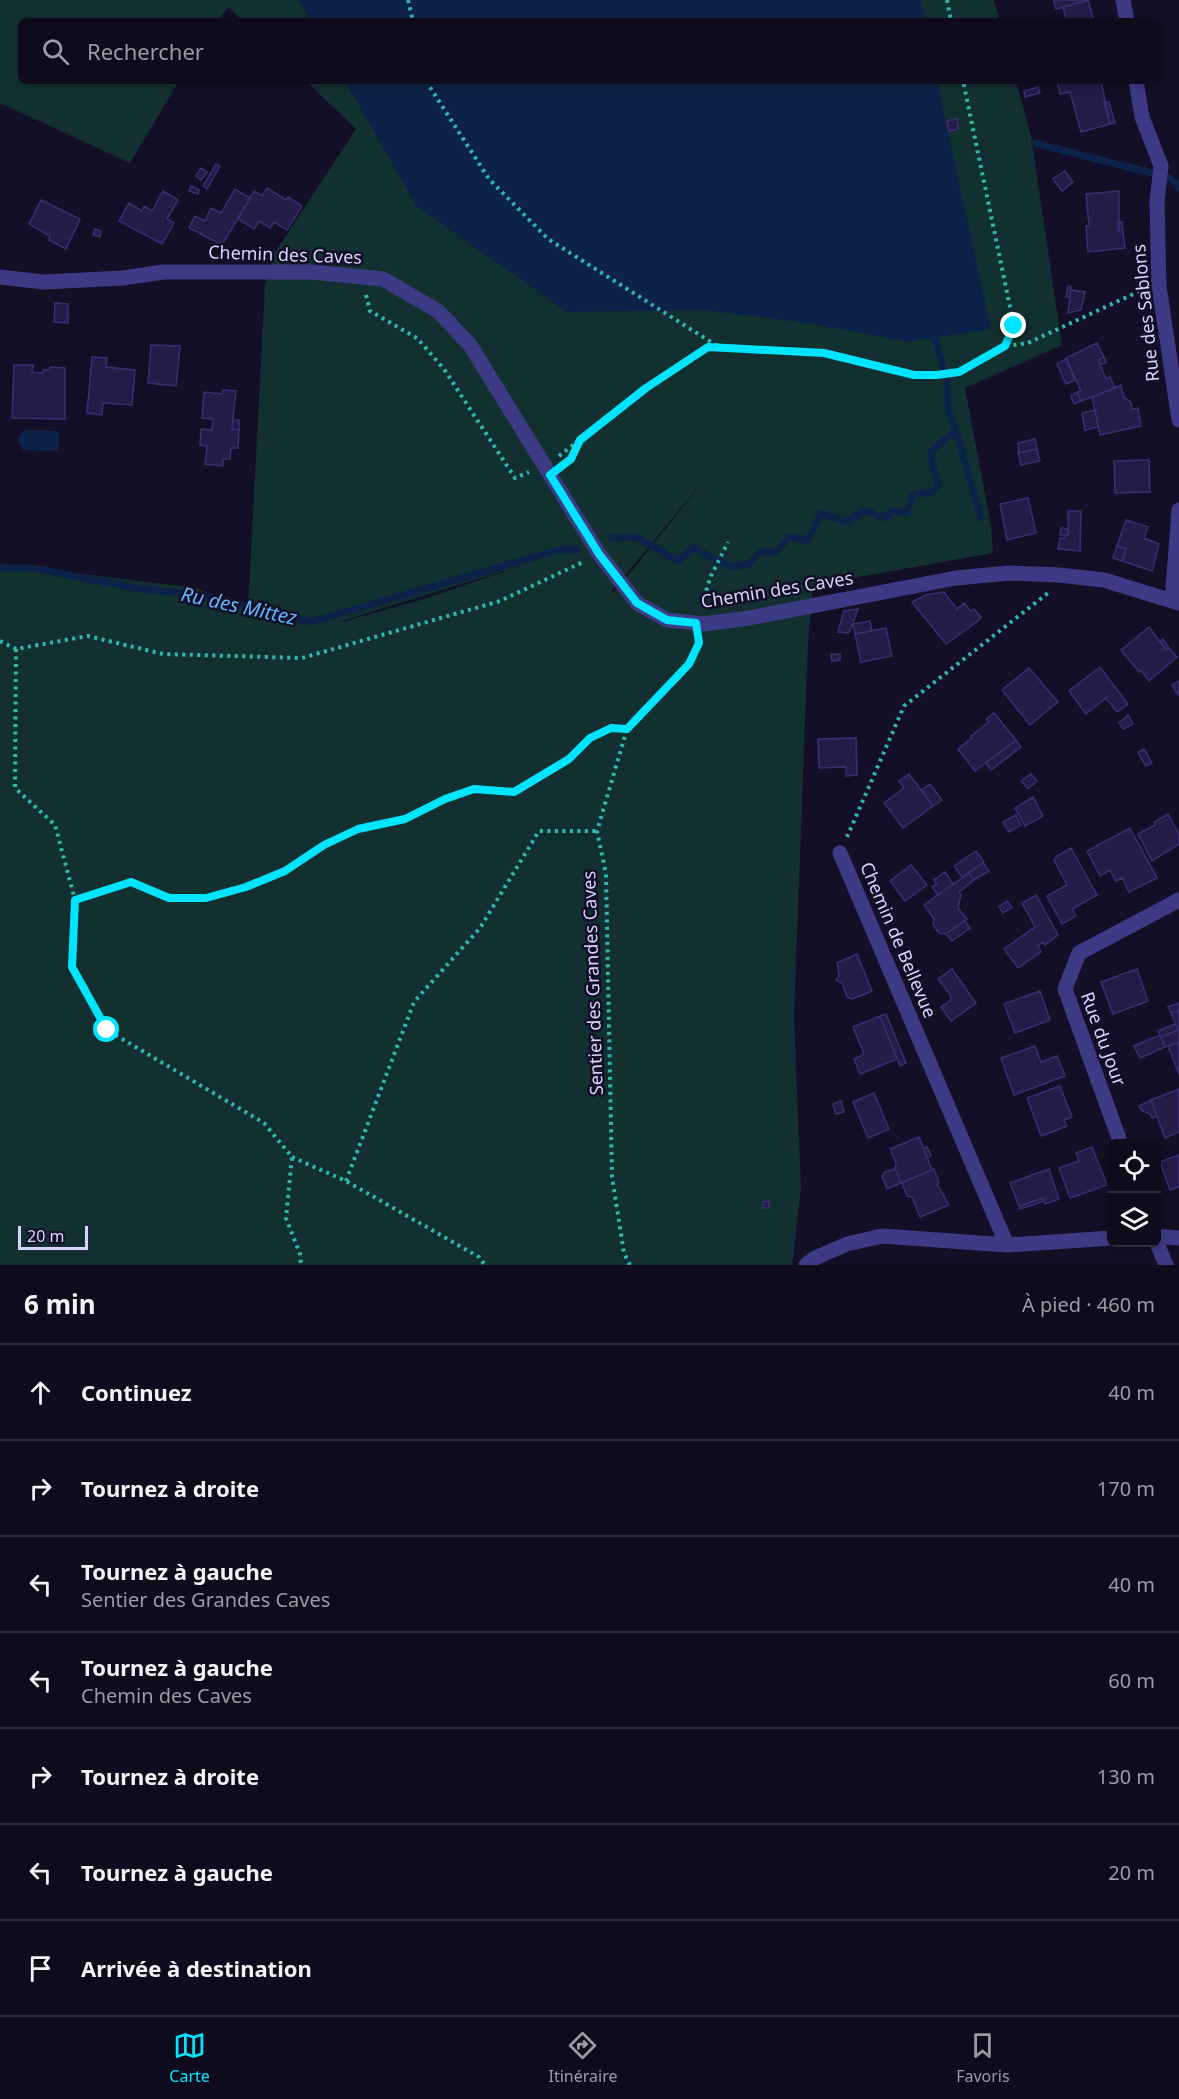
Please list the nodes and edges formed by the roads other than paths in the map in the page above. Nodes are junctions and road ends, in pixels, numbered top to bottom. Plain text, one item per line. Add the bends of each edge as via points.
1 (1123, 0) edge
2 (1126, 18) edge
3 (1136, 84) edge
4 (0, 277) edge
5 (1179, 420) edge
6 (1179, 510) edge
7 (1176, 602) edge
8 (840, 853) road end
9 (1179, 900) edge
10 (1120, 1139) edge
11 (1161, 1236) edge
12 (1107, 1238) edge
13 (1179, 1238) edge
14 (1007, 1245) junction
15 (1158, 1247) edge
16 (806, 1265) edge
17 (1166, 1265) edge

1 - 2 street
3 - 5 street, Rue des Sablons via 1142,117 1160,173 1156,250
4 - 7 street, Chemin des Caves via 44,282 164,272 311,272 382,279 438,311 470,345 599,554 637,603 667,620 696,623 749,618 956,578 1009,573 1104,580
6 - 7 street
8 - 14 street, Chemin de Bellevue
9 - 10 street, Rue du Jour via 1079,953 1065,989
11 - 13 street
12 - 14 street
14 - 16 street via 882,1236 847,1244
15 - 17 street

